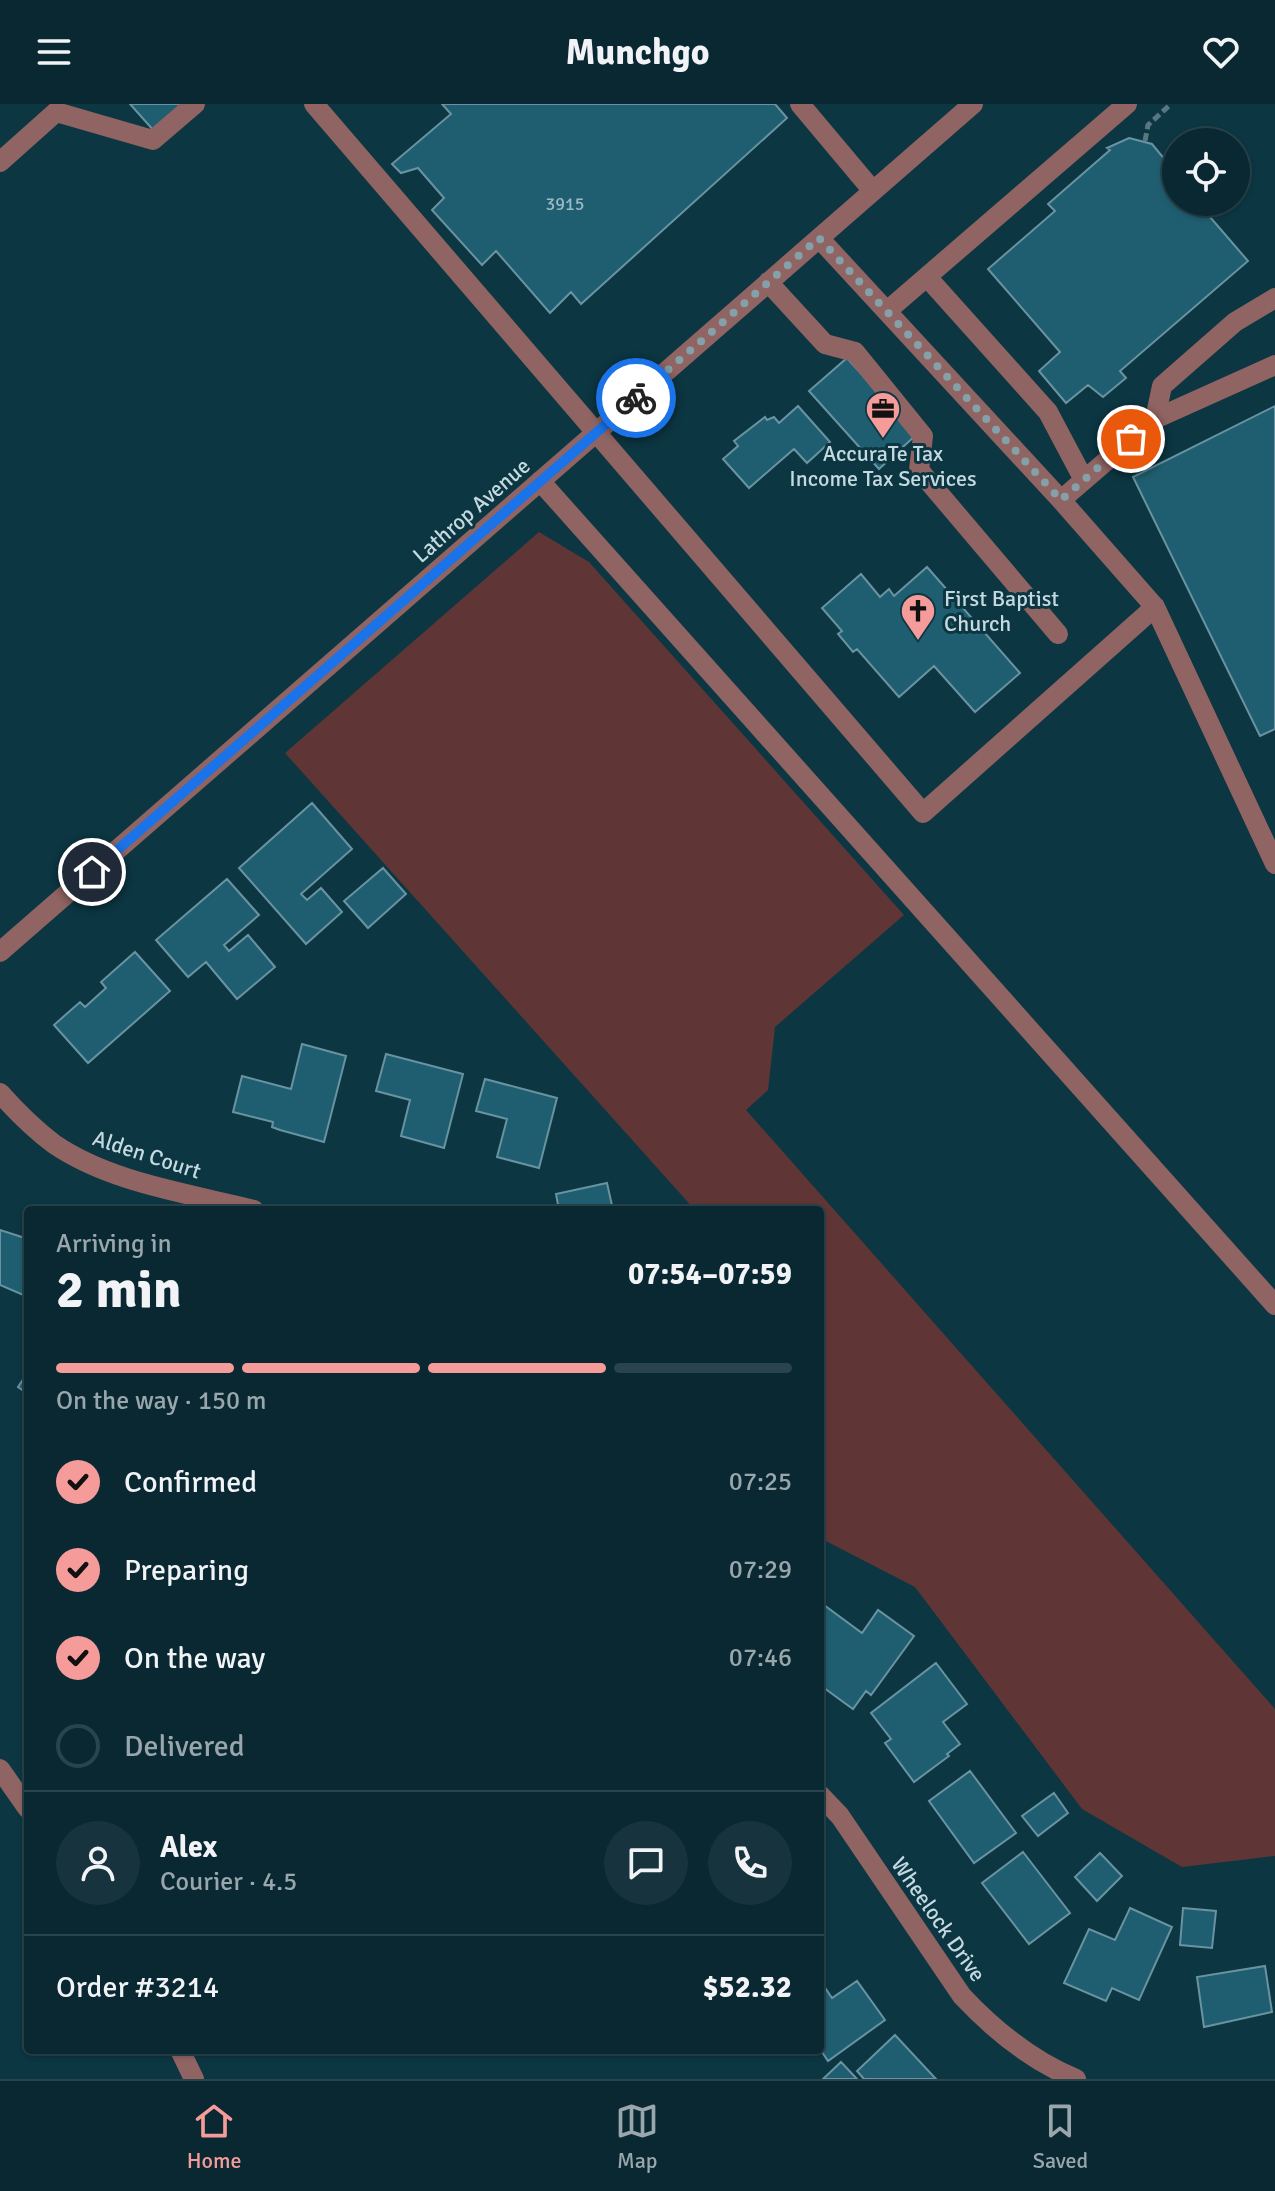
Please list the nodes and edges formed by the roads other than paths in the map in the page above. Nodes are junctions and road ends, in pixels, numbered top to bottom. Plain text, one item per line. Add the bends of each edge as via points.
1 (195, 104) edge
2 (314, 104) edge
3 (800, 104) edge
4 (973, 104) edge
5 (1127, 104) edge
6 (55, 108) edge
7 (0, 162) edge
8 (873, 191) junction
9 (819, 238) junction
10 (927, 277) junction
11 (768, 282) junction
12 (1275, 298) edge
13 (887, 311) junction
14 (1275, 365) edge
15 (1155, 419) junction
16 (597, 431) junction
17 (1084, 480) junction
18 (540, 481) junction
19 (1061, 500) junction
20 (1155, 607) junction
21 (1058, 634) dead end
22 (1275, 864) edge
23 (0, 952) edge
24 (0, 1093) edge
25 (238, 1206) edge
26 (1275, 1305) edge
27 (0, 1769) edge
28 (824, 1799) edge
29 (24, 1803) edge
30 (182, 2054) edge
31 (194, 2079) edge
32 (1076, 2079) edge

1 - 6 street via 153,140
2 - 16 street
3 - 8 street
4 - 8 street, Lathrop Avenue
5 - 10 street
6 - 7 street
8 - 9 street, Lathrop Avenue
9 - 11 street, Lathrop Avenue
9 - 13 street
10 - 13 street
10 - 17 street via 1048,412
11 - 16 street, Lathrop Avenue
11 - 21 street via 825,344 855,352 865,364 923,436 919,470
12 - 15 street via 1235,322 1162,386
13 - 19 street
14 - 15 street
15 - 17 street
16 - 18 street, Lathrop Avenue
16 - 20 street via 923,813
17 - 19 street
18 - 23 street, Lathrop Avenue
18 - 26 street
19 - 20 street
20 - 22 street
24 - 25 street, Alden Court via 55,1144 93,1165
27 - 29 street
28 - 32 street, Wheelock Drive via 962,1996 1022,2050
30 - 31 street

